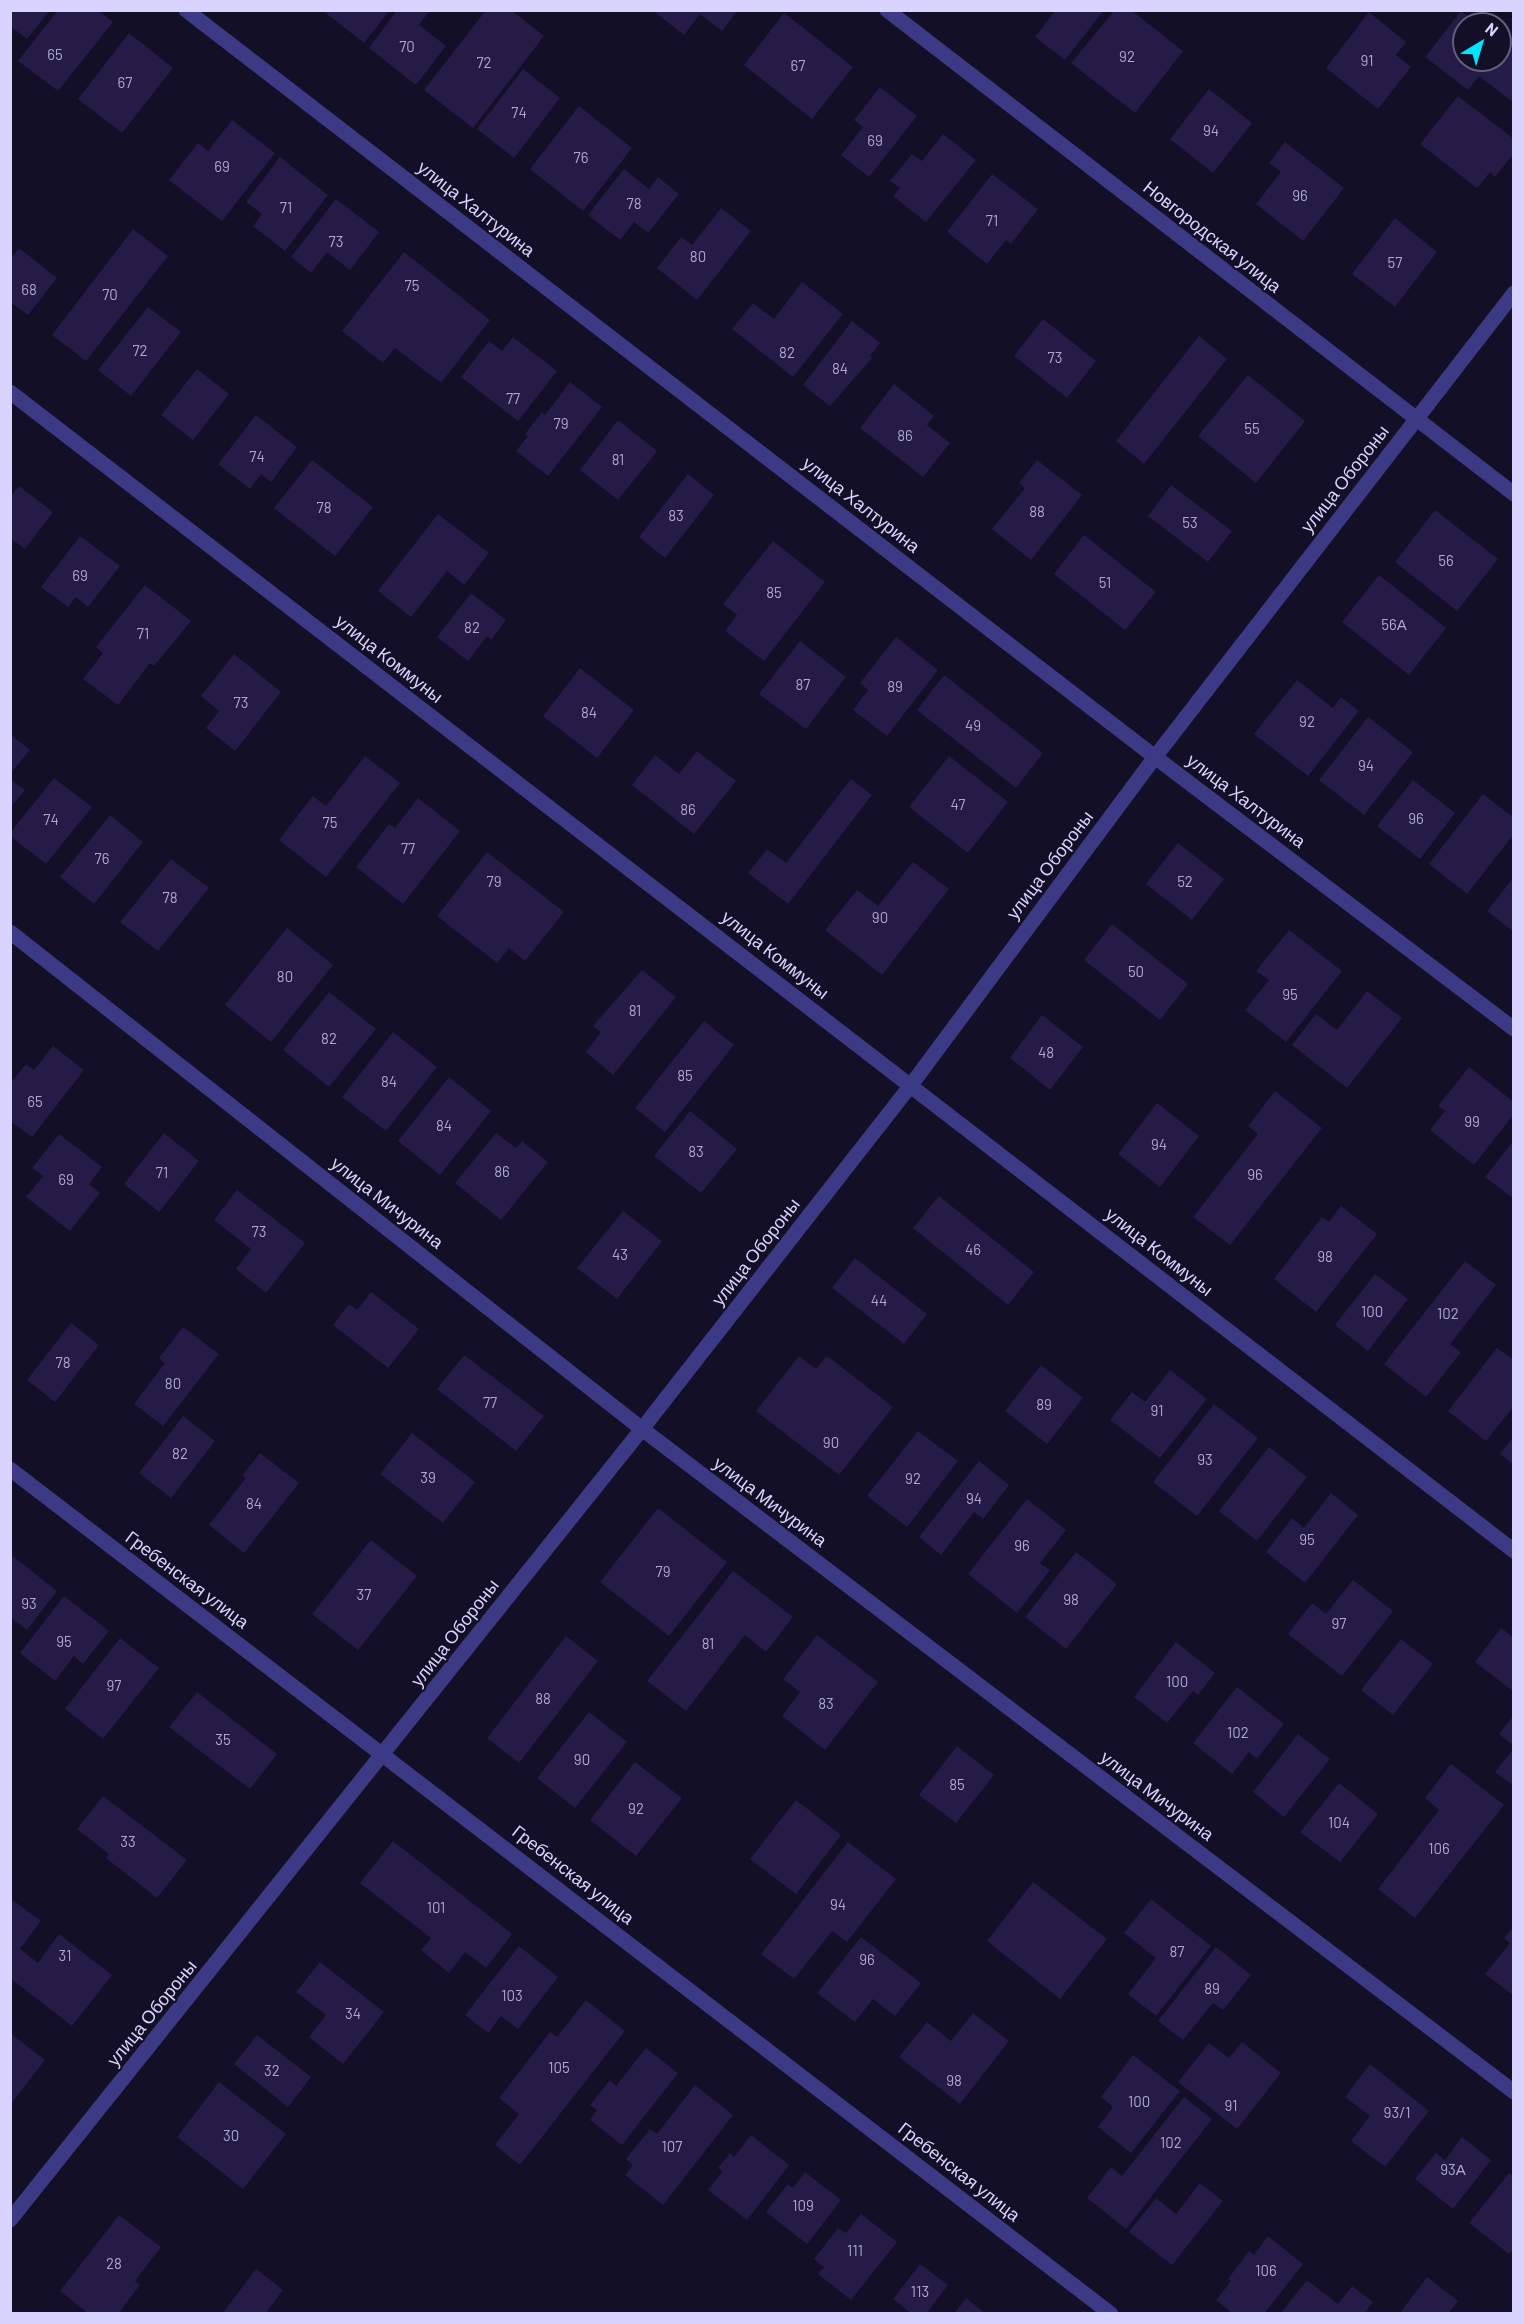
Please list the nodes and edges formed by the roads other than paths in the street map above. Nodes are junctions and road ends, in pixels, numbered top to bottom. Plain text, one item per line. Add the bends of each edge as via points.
1 (186, 10) edge
2 (887, 10) edge
3 (1514, 292) edge
4 (10, 392) edge
5 (1416, 419) junction
6 (1514, 494) edge
7 (1155, 757) junction
8 (10, 932) edge
9 (1514, 1029) edge
10 (911, 1085) junction
11 (642, 1429) junction
12 (10, 1470) edge
13 (1514, 1551) edge
14 (383, 1754) junction
15 (1514, 2092) edge
16 (10, 2220) edge
17 (1111, 2313) edge

1 - 7 street, улица Халтурина
2 - 5 street, Новгородская улица
3 - 5 street, улица Обороны
4 - 10 street, улица Коммуны
5 - 6 street, Новгородская улица
5 - 7 street, улица Обороны
7 - 9 street, улица Халтурина
7 - 10 street, улица Обороны
8 - 11 street, улица Мичурина
10 - 11 street, улица Обороны
10 - 13 street, улица Коммуны
11 - 14 street, улица Обороны
11 - 15 street, улица Мичурина
12 - 14 street, Гребенская улица
14 - 16 street, улица Обороны
14 - 17 street, Гребенская улица

